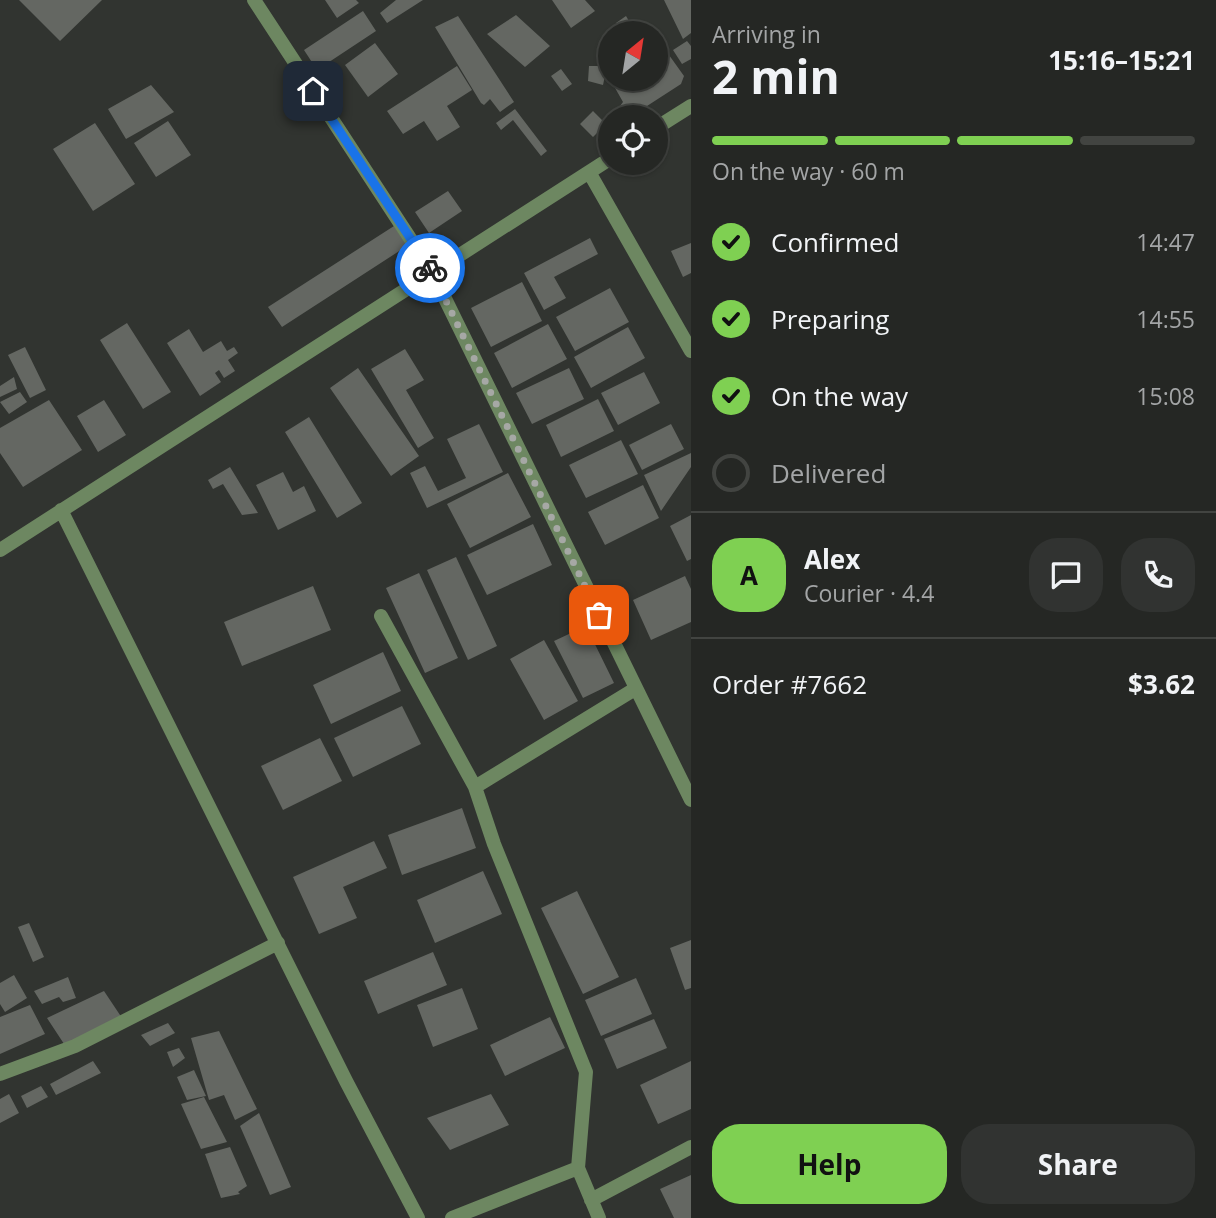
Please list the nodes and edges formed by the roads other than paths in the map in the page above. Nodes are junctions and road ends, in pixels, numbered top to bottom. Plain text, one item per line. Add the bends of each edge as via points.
1 (254, 0) edge
2 (691, 106) edge
3 (668, 120) edge
4 (598, 166) edge
5 (589, 172) junction
6 (432, 272) junction
7 (691, 351) edge
8 (61, 510) junction
9 (0, 550) edge
10 (381, 616) dead end
11 (635, 689) junction
12 (475, 787) junction
13 (691, 800) edge
14 (278, 943) junction
15 (0, 1074) edge
16 (691, 1147) edge
17 (578, 1168) junction
18 (592, 1199) junction
19 (418, 1218) edge
20 (452, 1218) edge
21 (598, 1218) edge

1 - 6 street
2 - 3 street
4 - 5 street
5 - 6 street
5 - 7 street
6 - 8 street
6 - 11 street
8 - 9 street
8 - 14 street
10 - 12 street
11 - 12 street
11 - 13 street
12 - 17 street via 586,1072
14 - 15 street via 75,1046
14 - 19 street
16 - 18 street
17 - 18 street
17 - 20 street
18 - 21 street

